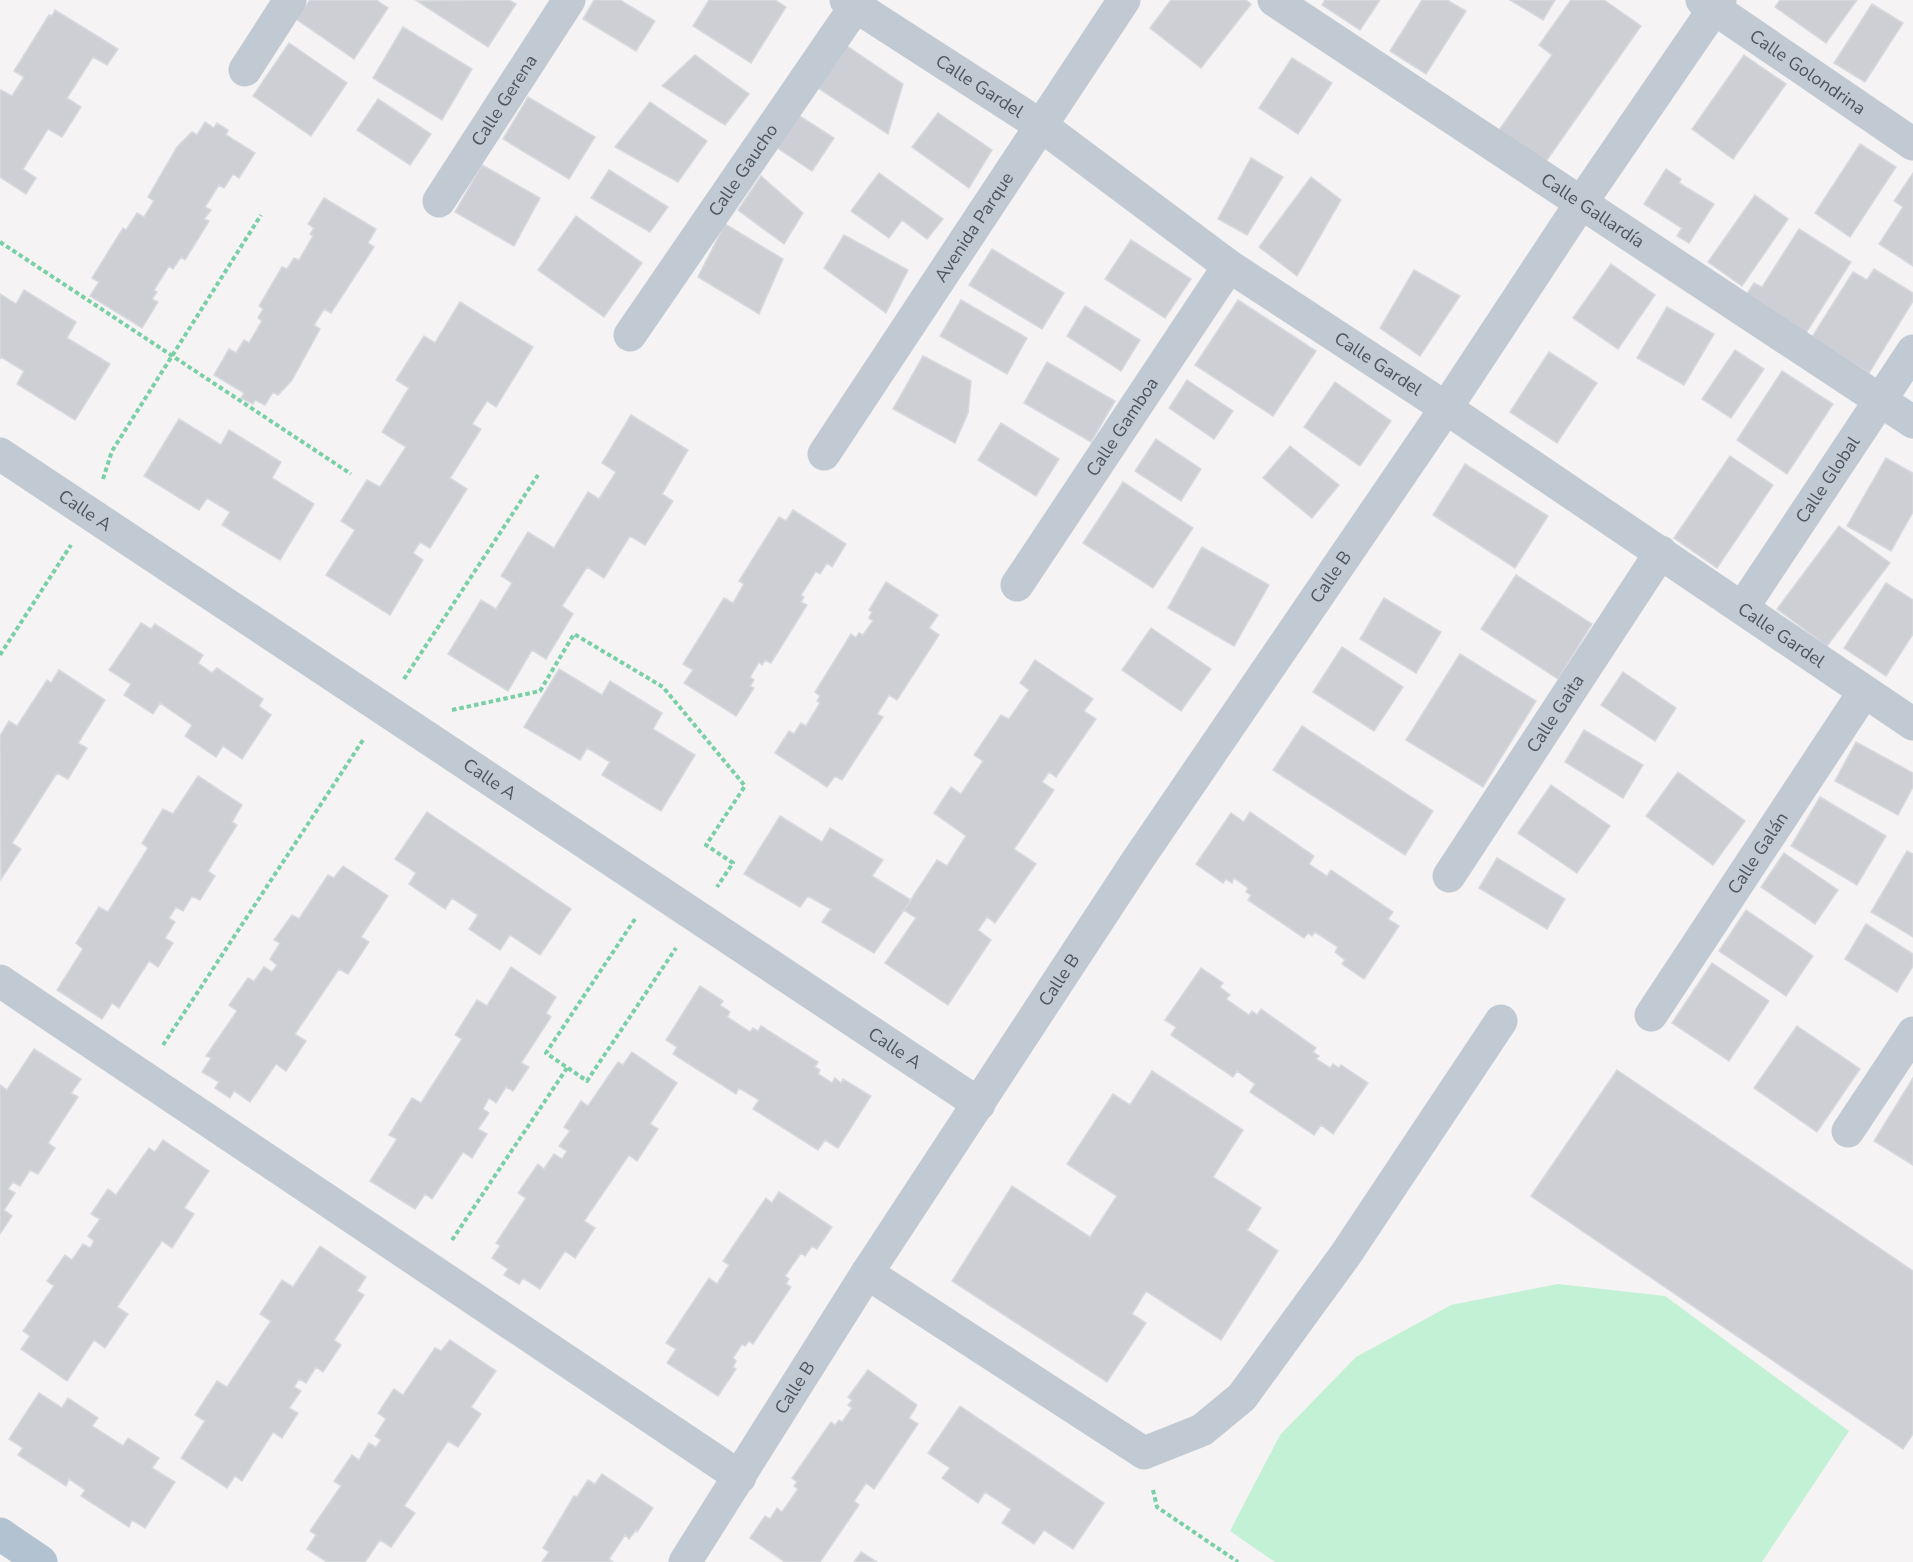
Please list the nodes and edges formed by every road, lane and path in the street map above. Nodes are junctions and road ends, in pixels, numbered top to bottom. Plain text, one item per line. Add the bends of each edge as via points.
1 (290, 0) edge
2 (568, 0) edge
3 (1124, 0) edge
4 (1274, 0) edge
5 (850, 3) edge
6 (1712, 3) edge
7 (245, 70) dead end
8 (1042, 127) junction
9 (1913, 144) edge
10 (440, 201) dead end
11 (1581, 203) junction
12 (261, 215) dead end
13 (0, 242) edge
14 (1229, 266) junction
15 (630, 335) dead end
16 (1913, 351) edge
17 (172, 356) junction
18 (1879, 401) junction
19 (1446, 408) junction
20 (1913, 422) edge
21 (0, 454) edge
22 (824, 454) dead end
23 (351, 474) dead end
24 (538, 475) dead end
25 (91, 514) junction
26 (1661, 552) junction
27 (1017, 585) dead end
28 (1743, 607) junction
29 (0, 655) edge
30 (1864, 692) junction
31 (384, 709) junction
32 (1913, 724) edge
33 (1449, 876) dead end
34 (0, 981) edge
35 (1651, 1015) dead end
36 (1501, 1021) dead end
37 (1913, 1033) edge
38 (567, 1068) dead end
39 (143, 1076) junction
40 (979, 1104) junction
41 (1848, 1131) dead end
42 (432, 1270) junction
43 (867, 1272) junction
44 (1144, 1453) junction
45 (740, 1477) junction
46 (0, 1534) edge
47 (41, 1562) edge
48 (686, 1562) edge
49 (1238, 1562) edge

1 - 7 street
2 - 10 street, Calle Gerena
3 - 8 street, Avenida Parque
4 - 11 street, Calle Gallardía
5 - 8 street, Calle Gardel
5 - 15 street, Calle Gaucho
6 - 9 street, Calle Golondrina
6 - 11 street, Calle B
8 - 14 street, Calle Gardel
8 - 22 street, Avenida Parque
11 - 18 street, Calle Gallardía
11 - 19 street, Calle B
12 - 17 path
13 - 17 path
14 - 19 street, Calle Gardel
14 - 27 street, Calle Gamboa
16 - 18 street, Calle Global
17 - 23 path
17 - 25 path via 112,451
18 - 20 street, Calle Gallardía
18 - 28 street, Calle Global
19 - 26 street, Calle Gardel
19 - 40 street, Calle B via 1137,861
21 - 25 street, Calle A
24 - 31 path
25 - 29 path
25 - 31 street, Calle A
26 - 28 street, Calle Gardel
26 - 33 street, Calle Gaita
28 - 30 street, Calle Gardel
30 - 32 street, Calle Gardel
30 - 35 street, Calle Galán
31 - 39 path
31 - 40 street, Calle A
34 - 39 street
36 - 44 street via 1346,1254 1242,1397 1202,1430
37 - 41 street
38 - 42 path
39 - 42 street
40 - 43 street, Calle B
42 - 45 street
43 - 44 street
43 - 45 street, Calle B
44 - 49 path via 1156,1507
45 - 48 street, Calle B
46 - 47 main road

